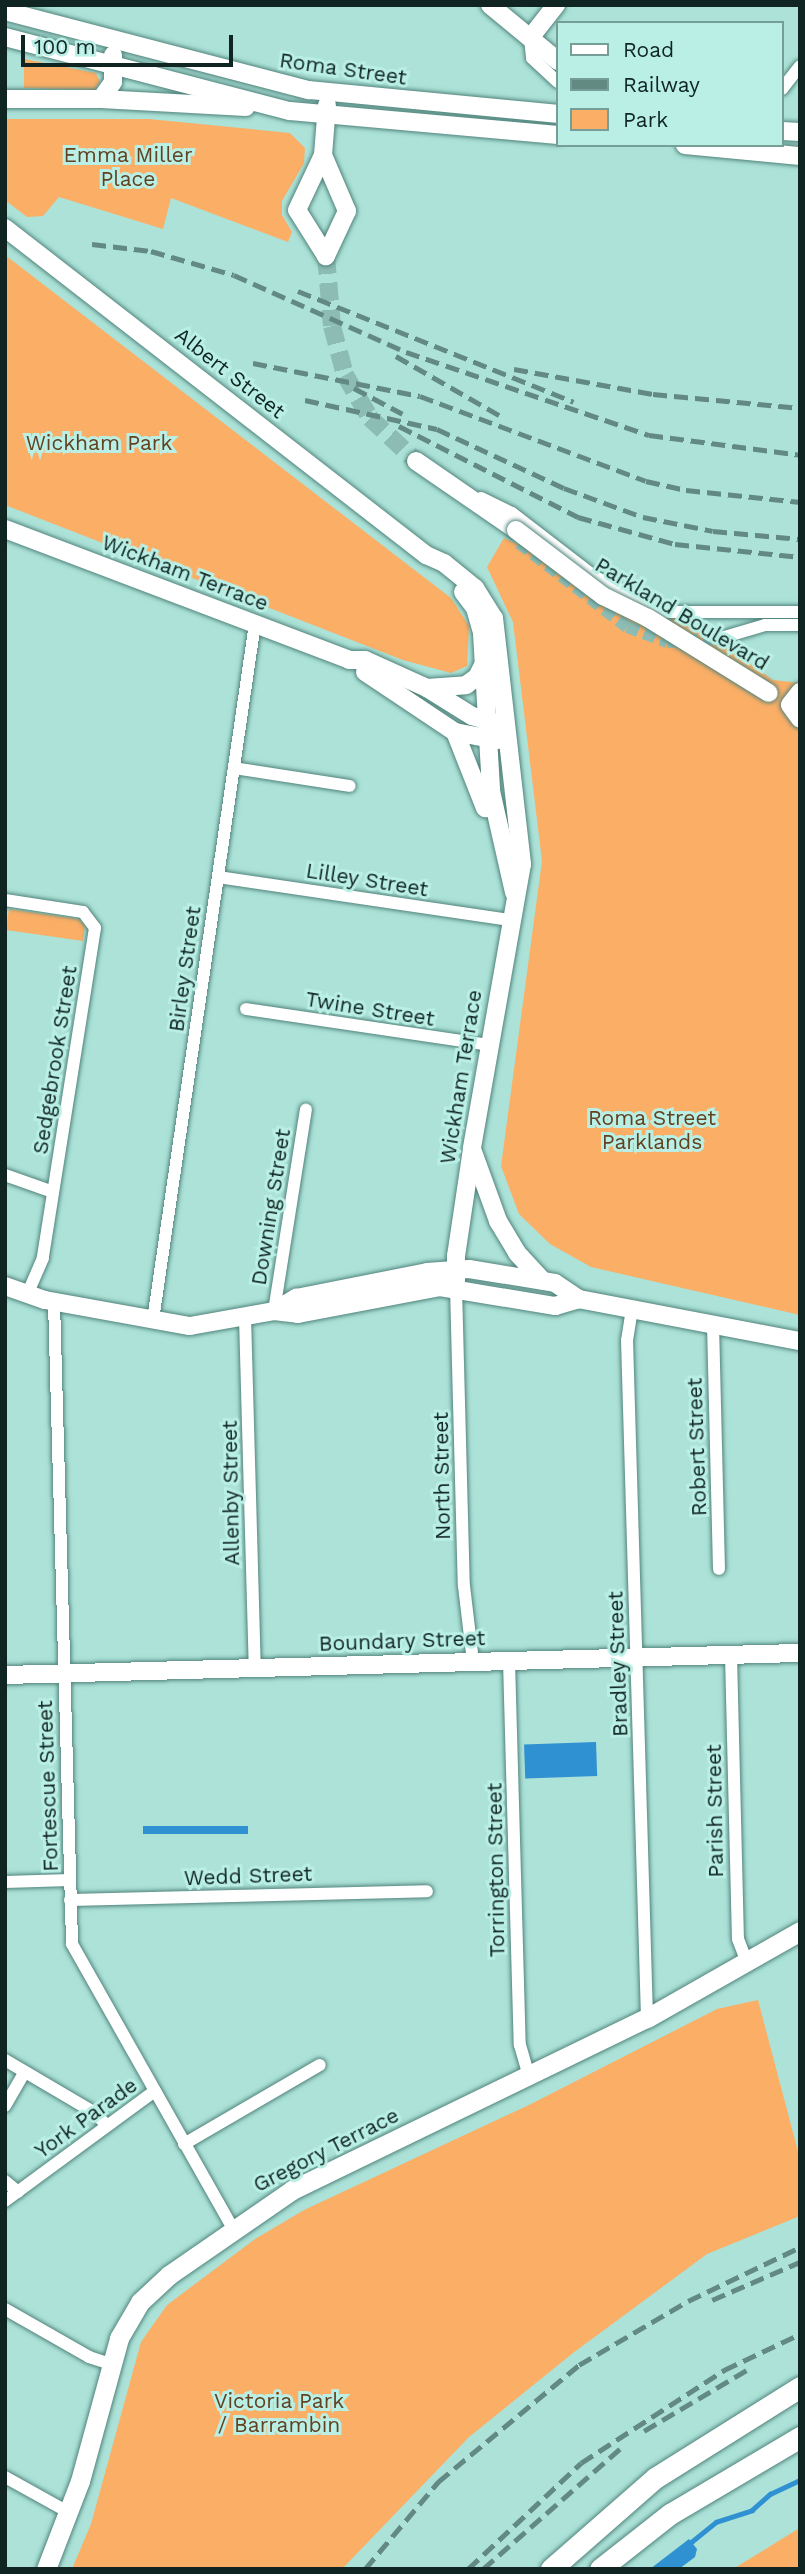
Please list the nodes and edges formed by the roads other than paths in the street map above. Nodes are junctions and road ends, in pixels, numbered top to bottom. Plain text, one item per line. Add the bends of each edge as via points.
1 (490, 5) edge
2 (556, 5) edge
3 (10, 10) edge
4 (49, 23) junction
5 (5, 37) edge
6 (530, 38) junction
7 (556, 59) edge
8 (115, 64) junction
9 (800, 66) edge
10 (556, 80) edge
11 (784, 86) edge
12 (328, 93) junction
13 (5, 99) edge
14 (102, 99) junction
15 (480, 107) junction
16 (290, 111) junction
17 (556, 114) edge
18 (326, 116) junction
19 (467, 129) junction
20 (556, 135) edge
21 (734, 147) edge
22 (759, 148) edge
23 (323, 155) junction
24 (800, 156) edge
25 (337, 188) junction
26 (306, 189) junction
27 (5, 228) edge
28 (416, 461) tunnel mouth
29 (446, 482) junction
30 (5, 529) edge
31 (426, 555) junction
32 (800, 612) edge
33 (255, 623) junction
34 (800, 625) edge
35 (720, 638) tunnel mouth
36 (349, 660) junction
37 (483, 665) junction
38 (428, 688) junction
39 (797, 705) edge
40 (487, 729) junction
41 (455, 732) junction
42 (508, 742) junction
43 (234, 768) junction
44 (350, 786) dead end
45 (499, 831) junction
46 (218, 877) junction
47 (514, 893) junction
48 (5, 900) edge
49 (510, 920) junction
50 (246, 1009) dead end
51 (489, 1045) junction
52 (306, 1110) dead end
53 (471, 1149) junction
54 (5, 1175) edge
55 (53, 1192) junction
56 (455, 1269) junction
57 (543, 1281) junction
58 (5, 1286) edge
59 (456, 1288) junction
60 (27, 1295) junction
61 (579, 1299) junction
62 (54, 1302) junction
63 (632, 1309) junction
64 (274, 1311) junction
65 (245, 1317) junction
66 (153, 1320) junction
67 (713, 1324) junction
68 (800, 1341) edge
69 (719, 1569) dead end
70 (800, 1653) edge
71 (731, 1655) junction
72 (637, 1658) junction
73 (509, 1661) junction
74 (473, 1662) junction
75 (255, 1668) junction
76 (64, 1673) junction
77 (5, 1675) edge
78 (70, 1880) junction
79 (5, 1882) edge
80 (427, 1891) dead end
81 (70, 1900) junction
82 (800, 1931) edge
83 (747, 1963) junction
84 (647, 2018) junction
85 (5, 2060) edge
86 (320, 2064) dead end
87 (25, 2072) junction
88 (529, 2077) junction
89 (155, 2091) junction
90 (5, 2106) edge
91 (106, 2125) junction
92 (184, 2144) junction
93 (5, 2181) edge
94 (18, 2192) junction
95 (5, 2201) edge
96 (232, 2227) junction
97 (5, 2309) edge
98 (111, 2364) junction
99 (800, 2387) edge
100 (800, 2397) edge
101 (765, 2409) junction
102 (800, 2437) edge
103 (5, 2477) edge
104 (70, 2514) junction
105 (47, 2569) edge
106 (551, 2569) edge
107 (600, 2569) edge

1 - 6 main road
2 - 6 main road
3 - 4 main road, Roma Street
4 - 8 main road via 65,36 110,51
4 - 12 main road, Roma Street via 234,74
5 - 8 main road
6 - 7 main road
6 - 10 street via 532,58
8 - 14 main road via 113,82
8 - 16 main road
9 - 11 street
12 - 15 main road, Roma Street
12 - 18 main road
13 - 14 main road
14 - 16 main road
15 - 17 main road, Roma Street
15 - 19 main road
16 - 18 main road
18 - 19 main road
18 - 23 main road
19 - 20 main road
21 - 22 main road
22 - 24 main road
23 - 25 main road
23 - 26 main road
25 - 26 main road via 321,183
25 - 26 main road via 347,203 326,257 297,210
27 - 31 main road, Albert Street
28 - 29 main road, Parkland Boulevard
29 - 32 street via 512,513 595,577 666,612
29 - 39 main road, Parkland Boulevard, bridge via 603,596
30 - 33 main road, Wickham Terrace
31 - 37 main road, Albert Street via 475,608
31 - 42 main road, Albert Street via 475,588 489,607 497,631
33 - 36 main road, Wickham Terrace
33 - 43 street, Birley Street
34 - 35 street via 765,625
36 - 38 main road, Wickham Terrace via 365,660
36 - 41 main road, Wickham Terrace
37 - 38 main road via 478,677 466,685
37 - 40 main road, Albert Street
38 - 40 main road, Wickham Terrace
40 - 41 main road, Wickham Terrace
40 - 42 main road, Wickham Terrace
40 - 45 main road, Wickham Terrace
41 - 45 main road via 489,819
42 - 47 main road, Wickham Terrace via 522,864
43 - 44 street
43 - 46 street, Birley Street
45 - 47 main road, Wickham Terrace
46 - 49 street, Lilley Street
46 - 66 street, Birley Street
47 - 49 main road, Wickham Terrace
48 - 55 street, Sedgebrook Street via 83,912 94,923
49 - 51 main road, Wickham Terrace
50 - 51 street, Twine Street
51 - 53 main road, Wickham Terrace
52 - 64 street, Downing Street
53 - 56 main road, Wickham Terrace
53 - 57 main road via 498,1221 517,1253
54 - 55 street
55 - 60 street, Sedgebrook Street via 42,1262
56 - 57 main road
56 - 59 main road, Wickham Terrace
56 - 64 main road via 296,1298
57 - 61 main road
58 - 60 main road
59 - 61 main road via 555,1306
59 - 64 main road via 423,1289 298,1314
59 - 74 street, North Street via 464,1586
60 - 62 main road
61 - 63 main road
62 - 66 main road
62 - 76 street, Fortescue Street
63 - 67 main road
63 - 72 street, Bradley Street via 627,1340
64 - 65 main road
65 - 66 main road via 190,1326
65 - 75 street, Allenby Street
67 - 68 main road
67 - 69 street, Robert Street
70 - 71 main road, Boundary Street
71 - 72 main road, Boundary Street
71 - 83 street, Parish Street via 738,1939
72 - 73 main road, Boundary Street
72 - 84 street, Bradley Street
73 - 74 main road, Boundary Street
73 - 88 street, Torrington Street via 520,2045
74 - 75 main road, Boundary Street
75 - 76 main road, Boundary Street
76 - 77 main road, Boundary Street
76 - 78 street, Fortescue Street
78 - 79 street
78 - 81 street, Fortescue Street
80 - 81 street, Wedd Street
81 - 89 street, Fortescue Street via 75,1954
82 - 83 main road, Gregory Terrace
83 - 84 main road, Gregory Terrace
84 - 88 main road, Gregory Terrace
85 - 87 street
86 - 92 street
87 - 90 street
87 - 91 street
88 - 96 main road, Gregory Terrace via 303,2185
89 - 91 street, York Parade
89 - 92 street, Fortescue Street
91 - 94 street, York Parade
92 - 96 street, Fortescue Street
93 - 94 street
94 - 95 street, York Parade
96 - 98 main road, Gregory Terrace via 140,2302
97 - 98 street via 89,2357
98 - 104 main road, Gregory Terrace
99 - 101 highway
100 - 101 highway
101 - 106 highway via 655,2479
102 - 107 highway via 670,2514
103 - 104 street
104 - 105 main road, Gregory Terrace

